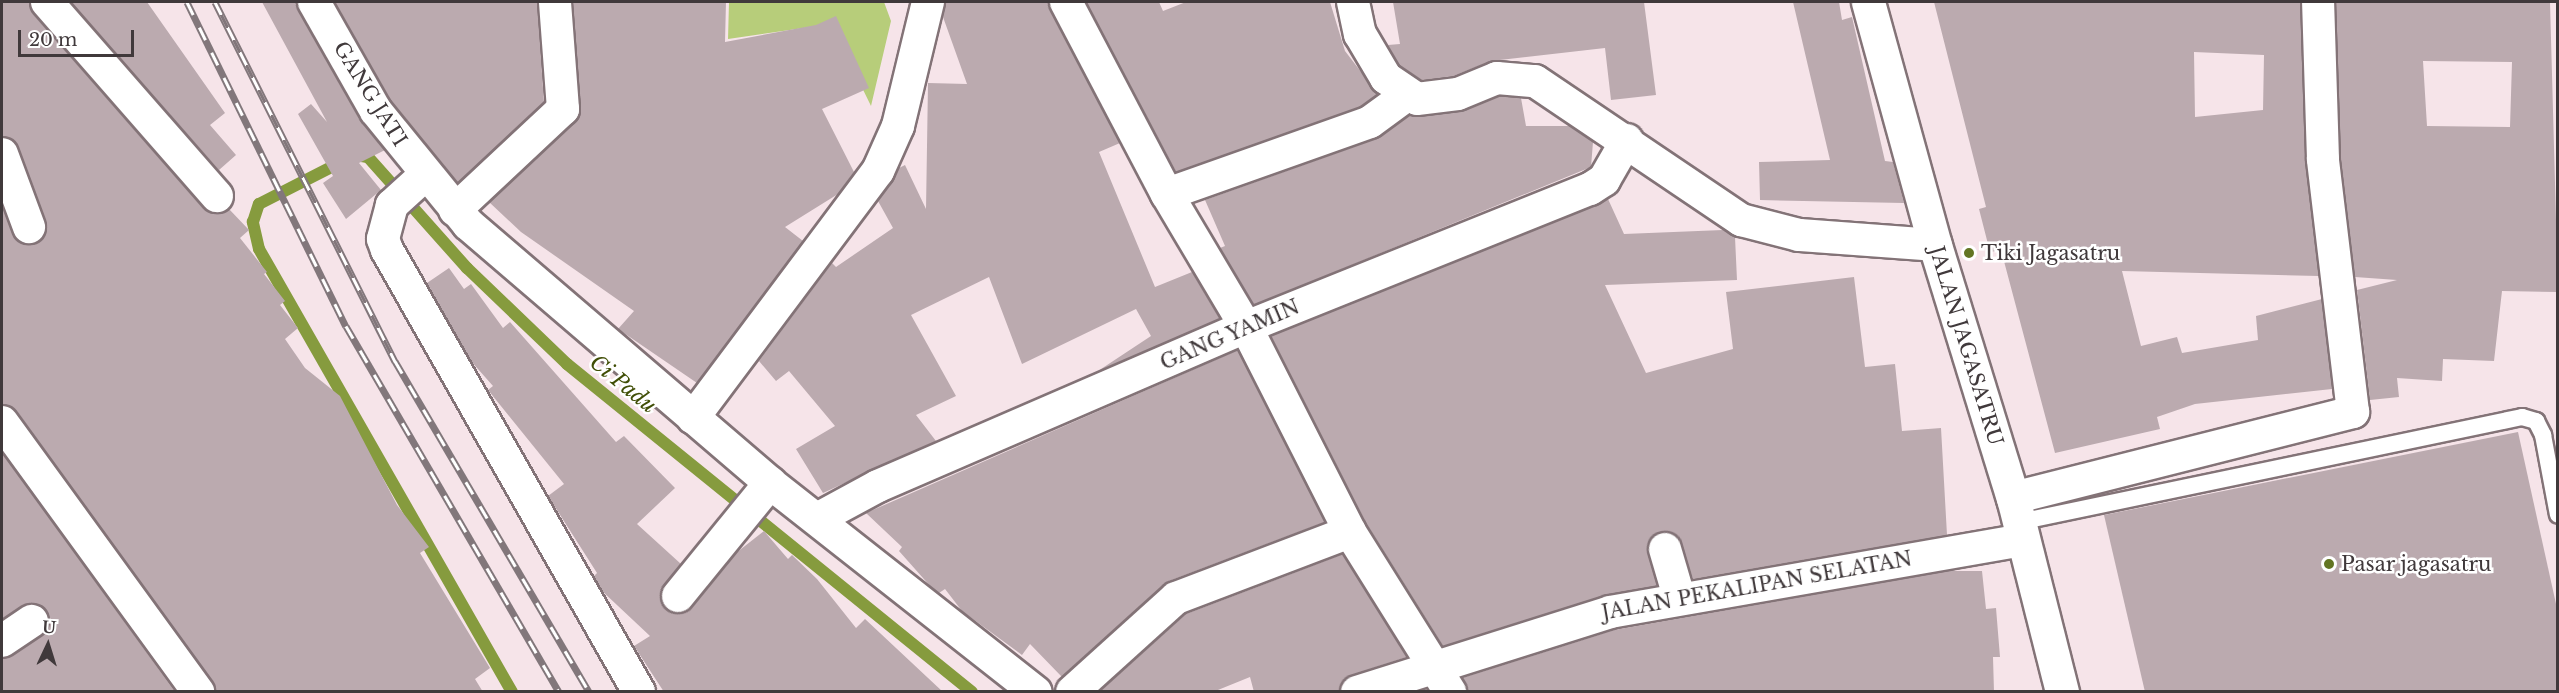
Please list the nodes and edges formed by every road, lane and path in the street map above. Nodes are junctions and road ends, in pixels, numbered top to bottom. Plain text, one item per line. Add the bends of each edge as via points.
1 (47, 2) edge
2 (314, 2) edge
3 (555, 2) edge
4 (928, 2) edge
5 (1066, 2) edge
6 (1353, 2) edge
7 (1868, 2) edge
8 (2318, 2) edge
9 (1407, 94) junction
10 (1628, 140) junction
11 (2, 154) edge
12 (420, 179) junction
13 (1167, 194) junction
14 (217, 196) dead end
15 (455, 210) junction
16 (29, 227) dead end
17 (1935, 245) junction
18 (1246, 327) junction
19 (693, 418) junction
20 (2, 422) edge
21 (762, 492) junction
22 (2558, 515) edge
23 (817, 519) junction
24 (2018, 520) junction
25 (1350, 532) junction
26 (1665, 549) dead end
27 (678, 596) dead end
28 (1679, 597) junction
29 (32, 621) dead end
30 (2, 641) edge
31 (1443, 679) edge
32 (198, 692) edge
33 (639, 692) edge
34 (1036, 692) edge
35 (1072, 692) edge
36 (1357, 692) edge
37 (2062, 692) edge

1 - 14 street
2 - 12 street, GANG JATI
3 - 15 street via 563,109
4 - 19 street via 898,126 878,171
5 - 13 street
6 - 9 street via 1360,34 1377,64
7 - 17 street, JALAN JAGASATRU
8 - 24 street, JALAN PEKALIPAN SELATAN via 2323,159 2353,412
9 - 10 street via 1437,99 1497,78 1535,81
9 - 13 street via 1370,122
10 - 17 street via 1719,207 1762,228 1845,241
10 - 18 street, GANG YAMIN via 1604,180 1590,189
11 - 16 street
12 - 15 street, GANG JATI
12 - 33 street via 392,205 384,232 387,250
13 - 18 street
15 - 19 street, GANG JATI
17 - 24 street, JALAN JAGASATRU
18 - 23 street, GANG YAMIN via 878,486
18 - 25 street
19 - 21 street, GANG JATI
20 - 32 street
21 - 23 street, GANG JATI
21 - 27 street
22 - 24 lane via 2543,435 2536,421 2522,417
23 - 34 street, GANG JATI
24 - 28 street, JALAN PEKALIPAN SELATAN
24 - 37 street, JALAN JAGASATRU
25 - 31 street
25 - 35 street via 1176,598
26 - 28 street
28 - 31 street, JALAN PEKALIPAN SELATAN via 1549,628
29 - 30 street
31 - 36 street, JALAN PEKALIPAN SELATAN

